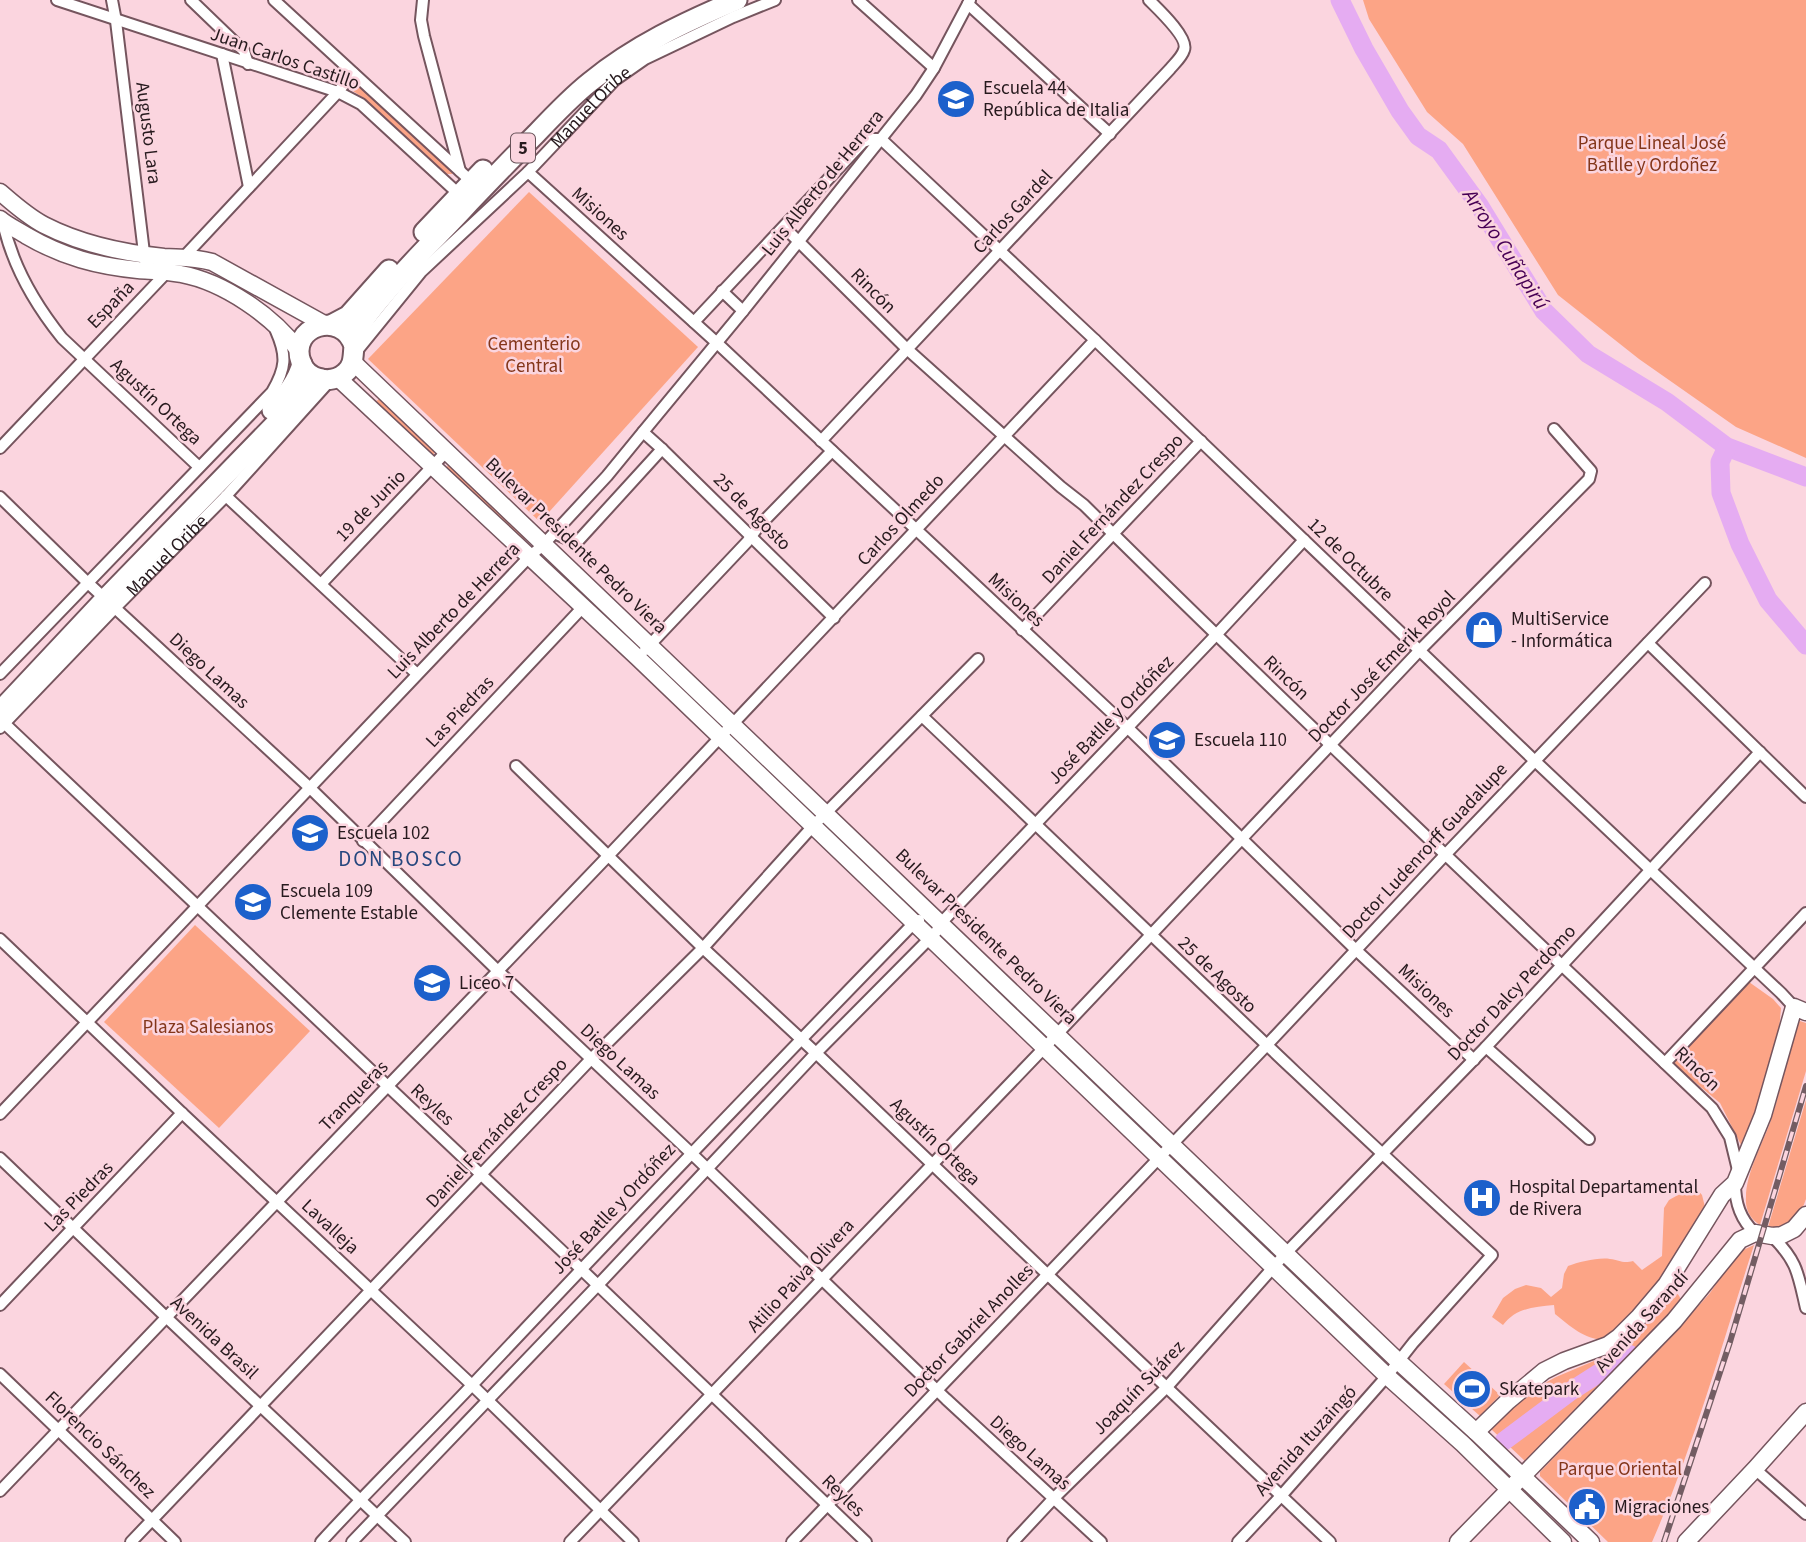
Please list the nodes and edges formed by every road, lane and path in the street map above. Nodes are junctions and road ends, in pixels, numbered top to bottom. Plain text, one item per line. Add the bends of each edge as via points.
1 (57, 0) edge
2 (112, 0) edge
3 (191, 0) edge
4 (274, 0) edge
5 (423, 0) edge
6 (711, 0) edge
7 (737, 0) edge
8 (775, 0) edge
9 (858, 0) edge
10 (1149, 0) edge
11 (969, 2) edge
12 (116, 21) junction
13 (222, 54) junction
14 (645, 59) junction
15 (617, 62) junction
16 (248, 64) junction
17 (934, 68) junction
18 (353, 73) junction
19 (338, 92) junction
20 (1110, 134) junction
21 (881, 139) junction
22 (528, 172) junction
23 (248, 187) junction
24 (468, 188) junction
25 (0, 192) edge
26 (2, 220) edge
27 (784, 227) junction
28 (799, 241) junction
29 (999, 251) junction
30 (146, 254) junction
31 (185, 257) junction
32 (754, 257) junction
33 (145, 271) junction
34 (166, 272) junction
35 (772, 274) junction
36 (722, 291) junction
37 (743, 311) junction
38 (272, 321) junction
39 (694, 322) junction
40 (328, 325) junction
41 (1095, 341) junction
42 (717, 343) junction
43 (907, 349) junction
44 (354, 354) junction
45 (84, 358) junction
46 (301, 358) junction
47 (330, 379) junction
48 (378, 386) junction
49 (361, 400) junction
50 (1554, 429) dead end
51 (643, 432) junction
52 (1006, 436) junction
53 (821, 441) junction
54 (1201, 441) junction
55 (0, 448) edge
56 (662, 449) junction
57 (446, 452) junction
58 (832, 452) junction
59 (199, 467) junction
60 (433, 467) junction
61 (226, 496) junction
62 (0, 497) edge
63 (915, 530) junction
64 (1113, 535) junction
65 (751, 536) junction
66 (549, 539) junction
67 (1304, 540) junction
68 (529, 557) junction
69 (1705, 583) dead end
70 (321, 584) junction
71 (101, 595) junction
72 (583, 607) junction
73 (834, 618) junction
74 (1021, 630) junction
75 (1216, 635) junction
76 (1648, 643) junction
77 (650, 645) junction
78 (1420, 650) junction
79 (638, 658) junction
80 (978, 659) dead end
81 (0, 674) edge
82 (417, 674) junction
83 (0, 693) edge
84 (922, 716) junction
85 (1, 721) edge
86 (732, 724) junction
87 (1127, 727) junction
88 (719, 738) junction
89 (1331, 746) junction
90 (1760, 752) junction
91 (1535, 761) junction
92 (516, 766) dead end
93 (309, 788) junction
94 (1806, 797) edge
95 (826, 813) junction
96 (1036, 824) junction
97 (813, 826) junction
98 (1243, 839) junction
99 (363, 841) junction
100 (609, 855) junction
101 (1444, 855) junction
102 (1651, 870) junction
103 (197, 906) junction
104 (1806, 913) edge
105 (914, 923) junction
106 (941, 923) junction
107 (1151, 935) junction
108 (929, 938) junction
109 (0, 939) edge
110 (704, 948) junction
111 (1356, 950) junction
112 (1563, 965) junction
113 (1754, 969) junction
114 (497, 970) junction
115 (1800, 1009) edge
116 (86, 1021) junction
117 (1058, 1034) junction
118 (802, 1039) junction
119 (1266, 1046) junction
120 (1486, 1047) junction
121 (1044, 1048) junction
122 (816, 1052) junction
123 (591, 1059) junction
124 (1474, 1060) junction
125 (1665, 1063) junction
126 (387, 1087) junction
127 (182, 1113) junction
128 (0, 1114) edge
129 (1589, 1139) dead end
130 (1171, 1144) junction
131 (691, 1153) junction
132 (1381, 1154) junction
133 (1159, 1157) junction
134 (0, 1158) edge
135 (932, 1163) junction
136 (706, 1168) junction
137 (481, 1176) junction
138 (1737, 1178) junction
139 (277, 1202) junction
140 (1806, 1215) edge
141 (74, 1228) junction
142 (1755, 1233) junction
143 (1772, 1236) junction
144 (1286, 1254) junction
145 (1492, 1255) joint
146 (1273, 1267) junction
147 (581, 1269) junction
148 (1802, 1272) edge
149 (1047, 1274) junction
150 (821, 1280) junction
151 (1666, 1284) junction
152 (598, 1285) junction
153 (371, 1290) junction
154 (0, 1305) edge
155 (1688, 1306) junction
156 (1806, 1308) edge
157 (167, 1318) junction
158 (1398, 1361) junction
159 (0, 1374) edge
160 (1387, 1376) junction
161 (472, 1385) junction
162 (1167, 1387) junction
163 (936, 1390) junction
164 (713, 1395) junction
165 (488, 1400) junction
166 (261, 1405) junction
167 (1806, 1412) edge
168 (58, 1430) junction
169 (1476, 1432) junction
170 (1755, 1469) junction
171 (1521, 1476) junction
172 (1508, 1489) junction
173 (0, 1491) edge
174 (1281, 1496) junction
175 (1054, 1498) junction
176 (360, 1499) junction
177 (827, 1505) junction
178 (601, 1511) junction
179 (1806, 1514) edge
180 (377, 1515) junction
181 (152, 1519) junction
182 (131, 1542) edge
183 (175, 1542) edge
184 (321, 1542) edge
185 (352, 1542) edge
186 (405, 1542) edge
187 (570, 1542) edge
188 (633, 1542) edge
189 (792, 1542) edge
190 (866, 1542) edge
191 (1013, 1542) edge
192 (1101, 1542) edge
193 (1238, 1542) edge
194 (1330, 1542) edge
195 (1458, 1542) edge
196 (1563, 1542) edge
197 (1591, 1542) edge
198 (1686, 1542) edge

1 - 12 street, Juan Carlos Castillo
2 - 12 street, Augusto Lara
3 - 16 street via 244,51
4 - 18 street
5 - 24 street via 424,36
6 - 24 highway, Manuel Oribe / 5 via 636,36 590,68 545,107
7 - 15 highway, Manuel Oribe / 5
8 - 14 street, Manuel Oribe
9 - 17 street
10 - 20 street, Carlos Gardel via 1174,27 1184,50
11 - 17 street, Luis Alberto de Herrera
11 - 20 street
12 - 13 street, Juan Carlos Castillo
12 - 30 street, Augusto Lara
13 - 16 street, Juan Carlos Castillo
13 - 23 street
14 - 15 street
14 - 22 street, Manuel Oribe via 615,80
15 - 24 highway, Manuel Oribe / 5
16 - 19 street, Juan Carlos Castillo
17 - 21 street, Luis Alberto de Herrera
18 - 19 street, España
18 - 24 street
19 - 23 street, España
19 - 24 street, Juan Carlos Castillo via 361,104
20 - 29 street, Carlos Gardel
21 - 27 street via 863,142
21 - 28 street, Luis Alberto de Herrera
21 - 29 street, 12 de Octubre
22 - 39 street, Misiones
22 - 44 street, Manuel Oribe via 421,272
23 - 31 street, España
24 - 40 highway, Manuel Oribe / 5 via 348,316
24 - 44 highway, Manuel Oribe / 5 via 359,327
25 - 30 street via 22,211 63,233
26 - 33 street via 60,254
26 - 45 street, Agustín Ortega via 24,282 43,314
27 - 28 street, Rincón
27 - 32 street
28 - 35 street, Luis Alberto de Herrera
28 - 43 street, Rincón
29 - 41 street, 12 de Octubre
29 - 43 street, Carlos Gardel
30 - 31 street
30 - 33 street, Augusto Lara
31 - 34 street, España
31 - 40 street via 212,262
32 - 35 street
32 - 36 street
33 - 34 street
34 - 38 street via 223,290
34 - 45 street, España
35 - 37 street, Luis Alberto de Herrera
36 - 37 street
36 - 39 street
37 - 42 street, Luis Alberto de Herrera
38 - 46 street
38 - 59 street via 283,346 281,377
39 - 42 street, Misiones
40 - 44 highway via 347,334
40 - 46 highway, Manuel Oribe via 307,334
41 - 52 street, Carlos Olmedo
41 - 54 street, 12 de Octubre
42 - 51 street, Luis Alberto de Herrera
42 - 53 street, Misiones
43 - 52 street, Rincón
43 - 53 street, Carlos Gardel
44 - 47 highway, Manuel Oribe via 347,372
44 - 48 street, Bulevar Presidente Pedro Viera
45 - 55 street, España
45 - 59 street, Agustín Ortega
46 - 47 highway via 309,373
46 - 71 highway, Manuel Oribe via 300,372 286,395
47 - 49 street, Bulevar Presidente Pedro Viera
47 - 61 street, Manuel Oribe
47 - 71 highway, Manuel Oribe via 312,386
48 - 49 street via 375,398
48 - 57 street, Bulevar Presidente Pedro Viera
49 - 60 street, Bulevar Presidente Pedro Viera
50 - 78 street, Doctor José Emerik Royol via 1591,471 1589,479
51 - 56 street, 25 de Agosto
51 - 66 street, Luis Alberto de Herrera
52 - 63 street, Carlos Olmedo
52 - 64 street, Rincón
53 - 58 street, Misiones
54 - 64 street, Daniel Fernández Crespo
54 - 67 street, 12 de Octubre
56 - 65 street, 25 de Agosto
56 - 66 street via 579,540
57 - 60 street, 19 de Junio
57 - 66 street, Bulevar Presidente Pedro Viera
58 - 63 street, Misiones
58 - 65 street
59 - 71 street
60 - 68 street, Bulevar Presidente Pedro Viera
60 - 70 street, 19 de Junio
61 - 70 street
61 - 71 street, Manuel Oribe
62 - 71 street, Diego Lamas
63 - 73 street, Carlos Olmedo
63 - 74 street, Misiones
64 - 74 street, Daniel Fernández Crespo
64 - 75 street, Rincón
65 - 73 street, 25 de Agosto
65 - 77 street
66 - 68 street, Luis Alberto de Herrera
66 - 77 street, Bulevar Presidente Pedro Viera
67 - 75 street, José Batlle y Ordóñez
67 - 78 street, 12 de Octubre
68 - 72 street, Bulevar Presidente Pedro Viera
68 - 82 street, Luis Alberto de Herrera
69 - 76 street, Doctor Ludenrorff Guadalupe
70 - 82 street
71 - 81 street
71 - 83 highway, Manuel Oribe
71 - 85 highway, Manuel Oribe
71 - 93 street, Diego Lamas
72 - 79 street, Bulevar Presidente Pedro Viera
72 - 99 street, Las Piedras
73 - 86 street, Carlos Olmedo
74 - 87 street, Misiones
75 - 87 street, José Batlle y Ordóñez
75 - 89 street, Rincón
76 - 90 street
76 - 91 street, Doctor Ludenrorff Guadalupe
77 - 79 street
77 - 86 street, Bulevar Presidente Pedro Viera
78 - 89 street, Doctor José Emerik Royol
78 - 91 street, 12 de Octubre
79 - 88 street, Bulevar Presidente Pedro Viera
80 - 84 street, Daniel Fernández Crespo
82 - 93 street, Luis Alberto de Herrera
84 - 95 street, Daniel Fernández Crespo
84 - 96 street, 25 de Agosto
85 - 103 street, Reyles
86 - 88 street, Tranqueras
86 - 95 street, Bulevar Presidente Pedro Viera
87 - 96 street, José Batlle y Ordóñez
87 - 98 street, Misiones
88 - 97 street, Bulevar Presidente Pedro Viera
88 - 100 street, Tranqueras
89 - 98 street, Doctor José Emerik Royol
89 - 101 street, Rincón
90 - 94 street
90 - 102 street, Doctor Dalcy Perdomo
91 - 101 street, Doctor Ludenrorff Guadalupe
91 - 102 street, 12 de Octubre
92 - 100 street, Agustín Ortega
93 - 99 street, Diego Lamas
93 - 103 street, Luis Alberto de Herrera
95 - 97 street, Daniel Fernández Crespo
95 - 106 street, Bulevar Presidente Pedro Viera
96 - 106 street, José Batlle y Ordóñez
96 - 107 street, 25 de Agosto
97 - 105 street, Bulevar Presidente Pedro Viera
97 - 110 street, Daniel Fernández Crespo
98 - 107 street, Doctor José Emerik Royol
98 - 111 street, Misiones
99 - 114 street, Diego Lamas
100 - 110 street, Agustín Ortega
100 - 114 street, Tranqueras
101 - 111 street, Doctor Ludenrorff Guadalupe
101 - 112 street, Rincón
102 - 112 street, Doctor Dalcy Perdomo
102 - 113 street, 12 de Octubre
103 - 116 street, Luis Alberto de Herrera
103 - 126 street, Reyles
104 - 113 street
105 - 106 street via 931,918
105 - 108 street, Bulevar Presidente Pedro Viera
105 - 118 street, José Batlle y Ordóñez
106 - 108 street, José Batlle y Ordóñez
106 - 117 street, Bulevar Presidente Pedro Viera
107 - 117 street, Doctor José Emerik Royol
107 - 119 street, 25 de Agosto
108 - 121 street, Bulevar Presidente Pedro Viera
108 - 122 street, José Batlle y Ordóñez
109 - 116 street, Lavalleja
110 - 118 street, Agustín Ortega
110 - 123 street, Daniel Fernández Crespo
111 - 119 street, Doctor Ludenrorff Guadalupe
111 - 124 street, Misiones
112 - 120 street, Doctor Dalcy Perdomo
112 - 125 street, Rincón
113 - 115 street, 12 de Octubre
113 - 125 street
114 - 123 street, Diego Lamas
114 - 126 street, Tranqueras
115 - 138 street
116 - 127 street, Lavalleja
116 - 128 street, Luis Alberto de Herrera
117 - 121 street, Atilio Paiva Olivera
117 - 130 street, Bulevar Presidente Pedro Viera
118 - 122 street, Agustín Ortega
118 - 131 street, José Batlle y Ordóñez
119 - 130 street, Doctor Ludenrorff Guadalupe
119 - 132 street, 25 de Agosto
120 - 124 street, Doctor Dalcy Perdomo
120 - 129 street
121 - 133 street, Bulevar Presidente Pedro Viera
121 - 135 street, Atilio Paiva Olivera
122 - 135 street, Agustín Ortega
122 - 136 street, José Batlle y Ordóñez
123 - 131 street, Diego Lamas
123 - 137 street, Daniel Fernández Crespo
124 - 132 street, Doctor Dalcy Perdomo
125 - 138 street, Rincón via 1719,1117 1734,1147
126 - 137 street, Reyles
126 - 139 street, Tranqueras
127 - 139 street, Lavalleja
127 - 141 street, Las Piedras
130 - 133 street, Doctor Gabriel Anolles
130 - 144 street, Bulevar Presidente Pedro Viera
131 - 136 street, Diego Lamas
131 - 147 street, José Batlle y Ordóñez
132 - 144 street, Doctor Dalcy Perdomo
132 - 145 street, 25 de Agosto
133 - 146 street, Bulevar Presidente Pedro Viera
133 - 149 street, Doctor Gabriel Anolles
134 - 141 street, Avenida Brasil
135 - 149 street, Agustín Ortega
135 - 150 street, Atilio Paiva Olivera
136 - 150 street, Diego Lamas
136 - 152 street, José Batlle y Ordóñez
137 - 147 street, Reyles
137 - 153 street, Daniel Fernández Crespo
138 - 142 street, Rincón via 1736,1200
138 - 151 street
139 - 153 street, Lavalleja
139 - 157 street, Tranqueras
140 - 143 street via 1794,1229
141 - 154 street, Las Piedras
141 - 157 street, Avenida Brasil
142 - 143 street
142 - 155 street, Avenida Sarandí via 1740,1240
143 - 148 street
144 - 146 street, Joaquín Suárez
144 - 158 street, Bulevar Presidente Pedro Viera
145 - 158 street, Avenida Ituzaingó
146 - 160 street, Bulevar Presidente Pedro Viera
146 - 162 street, Joaquín Suárez
147 - 152 street, Reyles
147 - 161 street, José Batlle y Ordóñez
148 - 156 street
149 - 162 street, Agustín Ortega
149 - 163 street, Doctor Gabriel Anolles
150 - 163 street, Diego Lamas
150 - 164 street, Atilio Paiva Olivera
151 - 155 street via 1683,1289
151 - 169 street via 1619,1337 1544,1371
152 - 164 street, Reyles
152 - 165 street, José Batlle y Ordóñez
153 - 161 street, Lavalleja
153 - 166 street, Daniel Fernández Crespo
155 - 171 street, Avenida Sarandí
157 - 166 street, Avenida Brasil
157 - 168 street, Tranqueras
158 - 160 street, Avenida Ituzaingó
158 - 169 street, Bulevar Presidente Pedro Viera
159 - 168 street, Florencio Sánchez
160 - 172 street, Bulevar Presidente Pedro Viera
160 - 174 street, Avenida Ituzaingó
161 - 165 street, Lavalleja
161 - 176 street, José Batlle y Ordóñez
162 - 174 street, Agustín Ortega
162 - 175 street, Joaquín Suárez
163 - 175 street, Diego Lamas
163 - 177 street, Doctor Gabriel Anolles
164 - 177 street, Reyles
164 - 178 street, Atilio Paiva Olivera
165 - 178 street, Lavalleja
165 - 180 street, José Batlle y Ordóñez
166 - 176 street, Avenida Brasil
166 - 181 street, Daniel Fernández Crespo
167 - 170 street
168 - 173 street, Tranqueras
168 - 181 street, Florencio Sánchez
169 - 171 street, Bulevar Presidente Pedro Viera
170 - 179 street
170 - 198 street
171 - 172 street, Avenida Sarandí
171 - 197 street, Bulevar Presidente Pedro Viera
172 - 195 street, Avenida Sarandí
172 - 196 street, Bulevar Presidente Pedro Viera
174 - 193 street, Avenida Ituzaingó
174 - 194 street, Agustín Ortega
175 - 191 street, Joaquín Suárez
175 - 192 street, Diego Lamas
176 - 180 street, Avenida Brasil
176 - 184 street, José Batlle y Ordóñez
177 - 189 street, Doctor Gabriel Anolles
177 - 190 street, Reyles
178 - 187 street, Atilio Paiva Olivera
178 - 188 street, Lavalleja
180 - 185 street, José Batlle y Ordóñez
180 - 186 street, Avenida Brasil
181 - 182 street, Daniel Fernández Crespo
181 - 183 street, Florencio Sánchez

